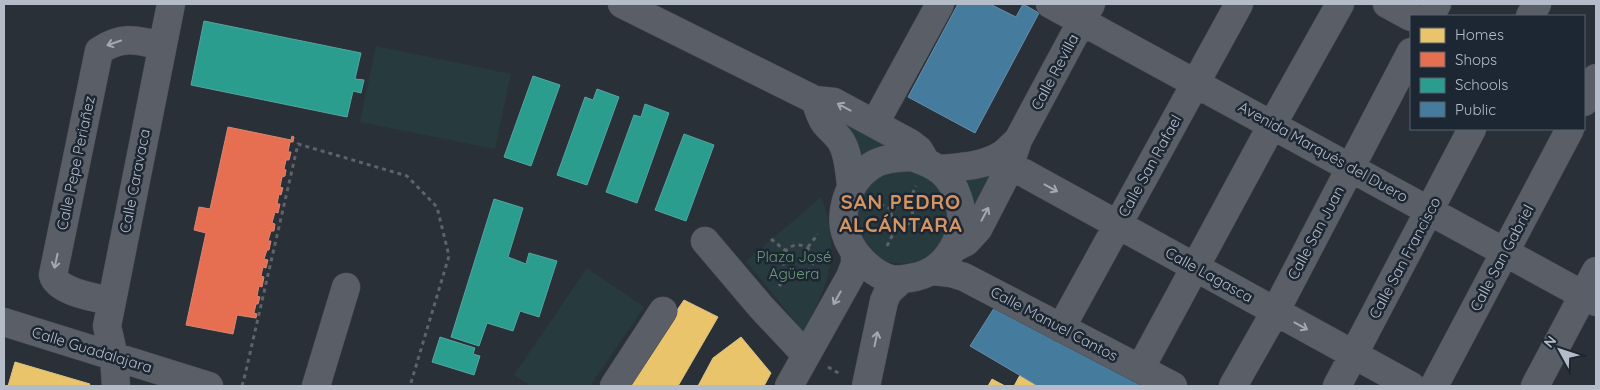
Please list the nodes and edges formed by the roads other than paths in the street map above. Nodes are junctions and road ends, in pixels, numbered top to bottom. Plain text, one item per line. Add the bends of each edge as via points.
1 (171, 4) edge
2 (622, 4) edge
3 (940, 4) edge
4 (1050, 4) edge
5 (1239, 4) edge
6 (1340, 4) edge
7 (1387, 4) edge
8 (1437, 4) edge
9 (1537, 4) edge
10 (1086, 12) edge
11 (1431, 15) edge
12 (1531, 15) edge
13 (1410, 16) edge
14 (162, 46) junction
15 (1410, 54) edge
16 (1596, 78) edge
17 (1196, 83) junction
18 (816, 100) junction
19 (1585, 100) edge
20 (1585, 112) edge
21 (1596, 118) edge
22 (875, 124) junction
23 (1272, 125) junction
24 (1471, 130) edge
25 (1569, 130) edge
26 (1018, 140) junction
27 (933, 165) junction
28 (1351, 167) junction
29 (1007, 173) junction
30 (851, 185) junction
31 (1430, 210) junction
32 (1117, 225) junction
33 (944, 240) junction
34 (705, 241) dead end
35 (1505, 252) junction
36 (855, 254) junction
37 (1195, 267) junction
38 (932, 271) junction
39 (1596, 271) edge
40 (901, 280) junction
41 (346, 287) dead end
42 (1590, 298) edge
43 (112, 302) junction
44 (664, 311) dead end
45 (1275, 312) junction
46 (4, 322) edge
47 (1061, 328) junction
48 (806, 355) junction
49 (1354, 355) junction
50 (114, 357) junction
51 (1140, 369) junction
52 (856, 382) edge
53 (116, 386) edge
54 (209, 386) edge
55 (316, 386) edge
56 (614, 386) edge
57 (789, 386) edge
58 (1173, 386) edge
59 (1233, 386) edge
60 (1337, 386) edge
61 (1410, 386) edge
62 (1434, 386) edge
63 (1535, 386) edge

1 - 14 street, Calle Caravaca
2 - 18 street
3 - 22 street
4 - 10 street, Avenida Marqués del Duero
5 - 17 street, Calle San Rafael
6 - 23 street
7 - 13 street
8 - 11 street
9 - 12 street
10 - 17 street, Avenida Marqués del Duero
10 - 26 street, Calle Revilla
14 - 43 street, Calle Caravaca
14 -> 43 street, Calle Pepe Periañez via 139,40 122,40 99,51 53,274 58,283 81,294
15 - 28 street, Calle San Juan
16 - 19 street
17 - 23 street, Avenida Marqués del Duero
17 - 32 street, Calle San Rafael
22 -> 18 street via 834,102
18 - 30 street via 824,122 844,145
20 - 21 street
22 - 27 street via 910,142
23 - 28 street, Avenida Marqués del Duero
23 - 37 street
24 - 31 street, Calle San Francisco
25 - 35 street, Calle San Gabriel
26 - 27 street, Calle Revilla via 1001,155 976,165
26 - 29 street, Calle Revilla
27 - 30 street, Calle Revilla via 912,157 891,158 872,165
27 - 33 street via 953,184 962,210 961,230
28 - 31 street, Avenida Marqués del Duero
28 - 45 street, Calle San Juan
29 -> 32 street, Calle Lagasca via 1018,171
33 -> 29 street, Calle Revilla via 966,242 978,229
30 - 36 street via 842,220
31 - 35 street, Avenida Marqués del Duero
31 - 49 street, Calle San Francisco
32 - 37 street, Calle Lagasca
32 - 47 street, Calle San Rafael
33 - 38 street via 946,259
34 - 48 street
35 - 42 street, Avenida Marqués del Duero
35 - 62 street, Calle San Gabriel
36 - 40 street via 876,273
36 -> 48 street via 850,277
37 - 45 street, Calle Lagasca
37 - 51 street
38 - 40 street
38 - 47 street, Calle Manuel Cantos via 951,272 964,277
39 - 42 street
52 -> 40 street via 888,292
41 - 55 street
42 - 63 street
43 - 50 street, Calle Caravaca via 106,326
44 - 56 street
45 -> 49 street, Calle Lagasca
45 - 59 street, Calle San Juan
46 - 50 street, Calle Guadalajara
47 - 51 street, Calle Manuel Cantos
48 - 57 street
49 - 60 street, Calle San Francisco
49 - 61 street, Calle Lagasca
50 - 53 street, Calle Caravaca
50 - 54 street, Calle Guadalajara
51 - 58 street, Calle Manuel Cantos

